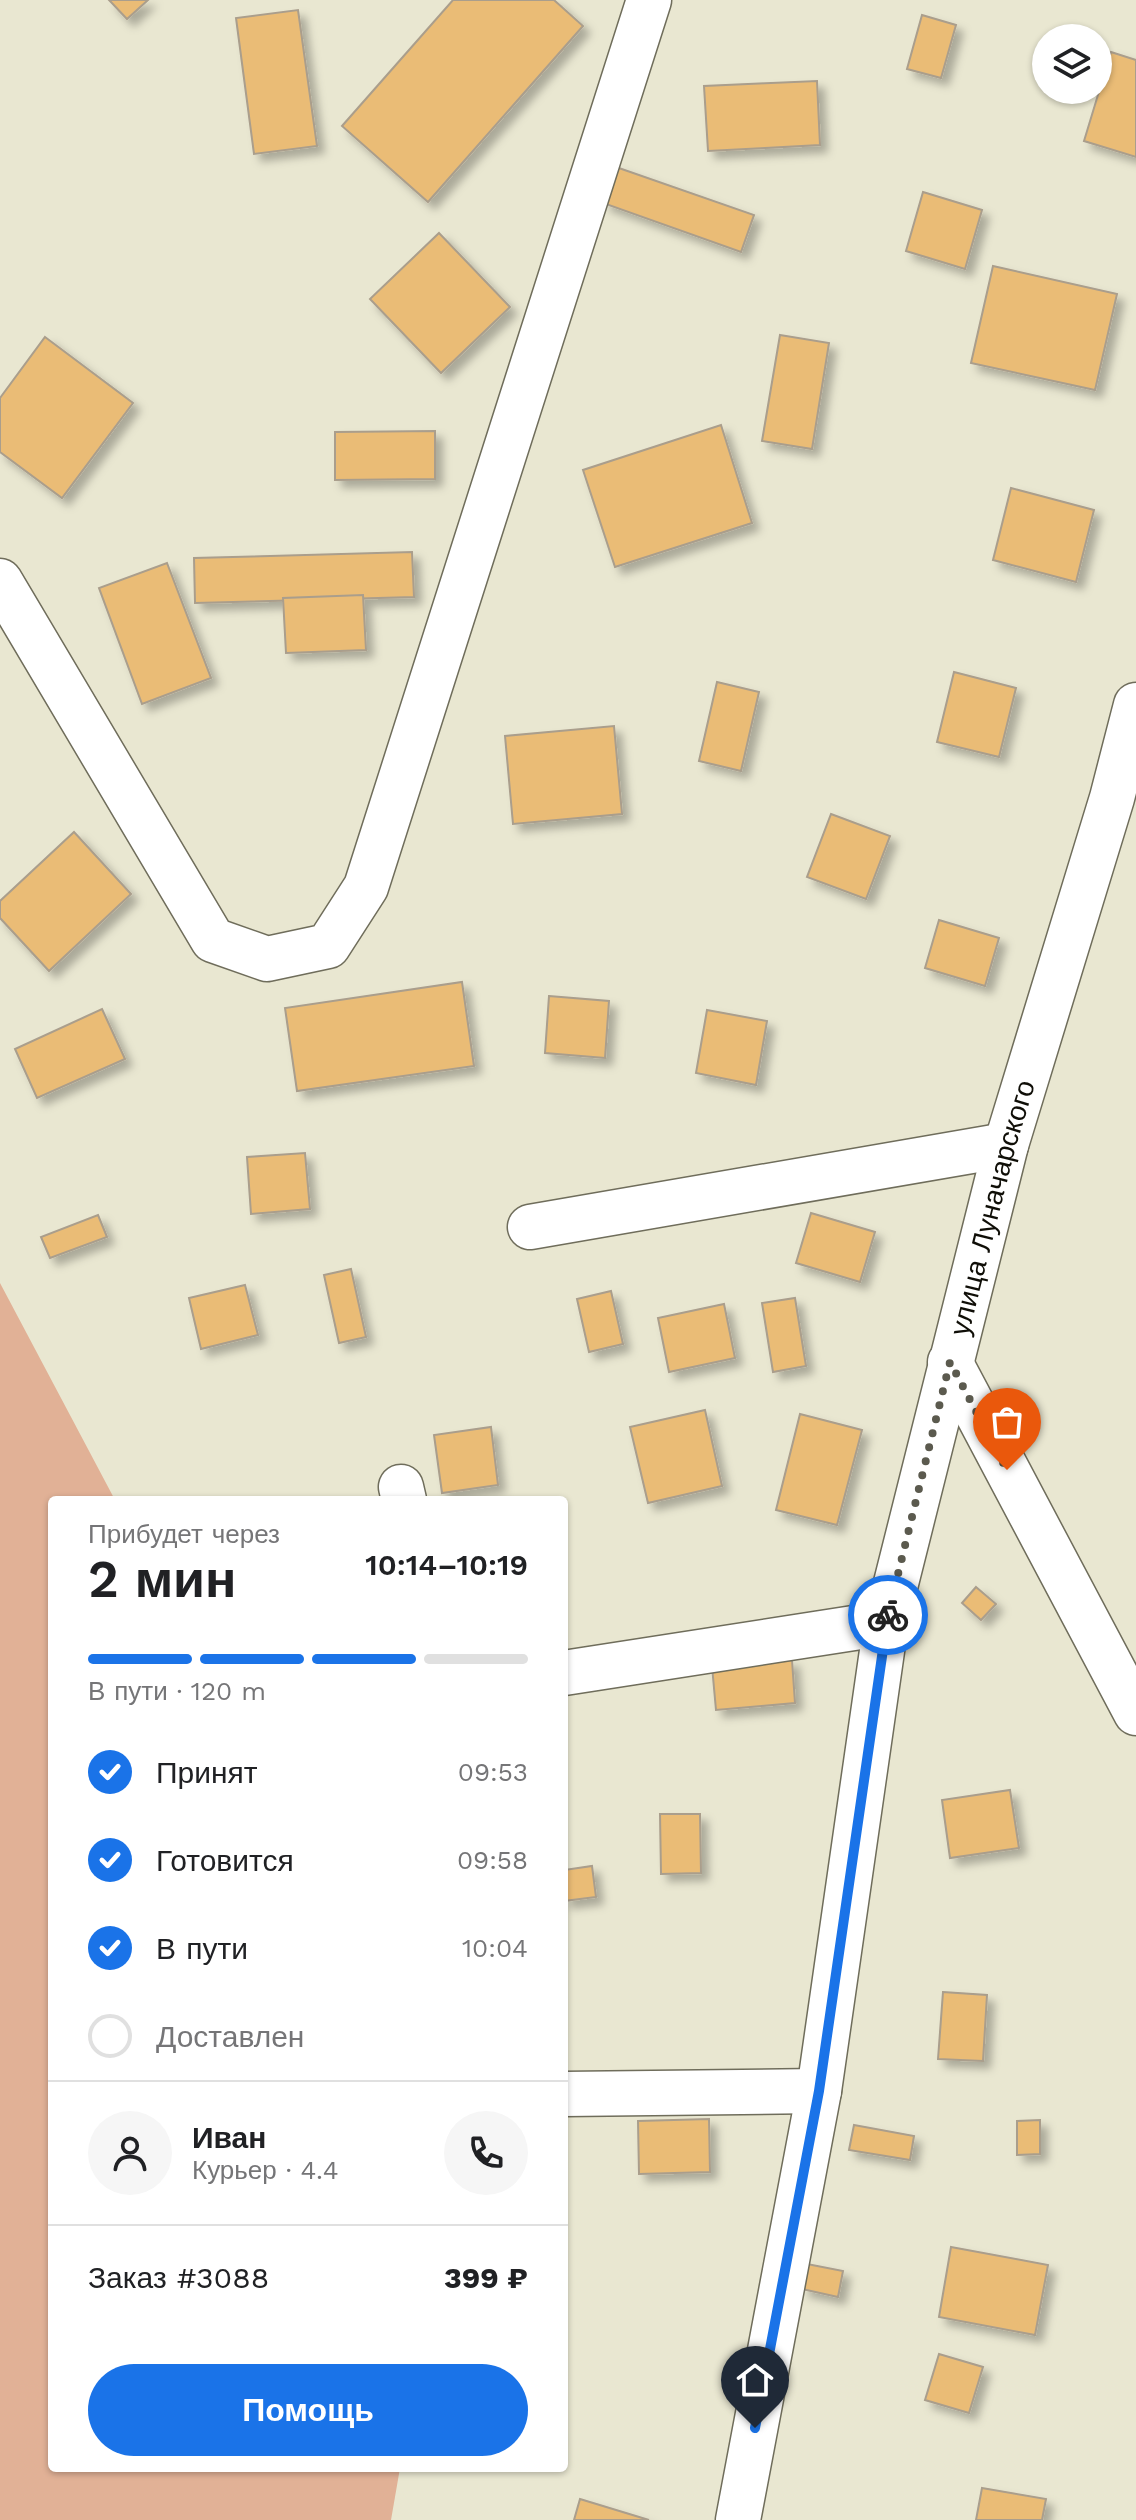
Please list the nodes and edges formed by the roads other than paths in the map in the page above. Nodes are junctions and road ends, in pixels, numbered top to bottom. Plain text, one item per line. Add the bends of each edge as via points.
1 (649, 0) edge
2 (0, 581) edge
3 (1136, 705) edge
4 (1006, 1145) junction
5 (530, 1227) dead end
6 (950, 1362) junction
7 (886, 1623) junction
8 (568, 1672) edge
9 (1136, 1713) edge
10 (819, 2091) junction
11 (568, 2094) edge
12 (738, 2520) edge

1 - 2 street via 366,887 328,946 267,959 213,940
3 - 4 street, улица Луначарского
4 - 5 street
4 - 6 street, улица Луначарского
6 - 7 street, улица Луначарского
6 - 9 street
7 - 8 street
7 - 10 street, улица Луначарского
10 - 11 street
10 - 12 street, улица Луначарского

